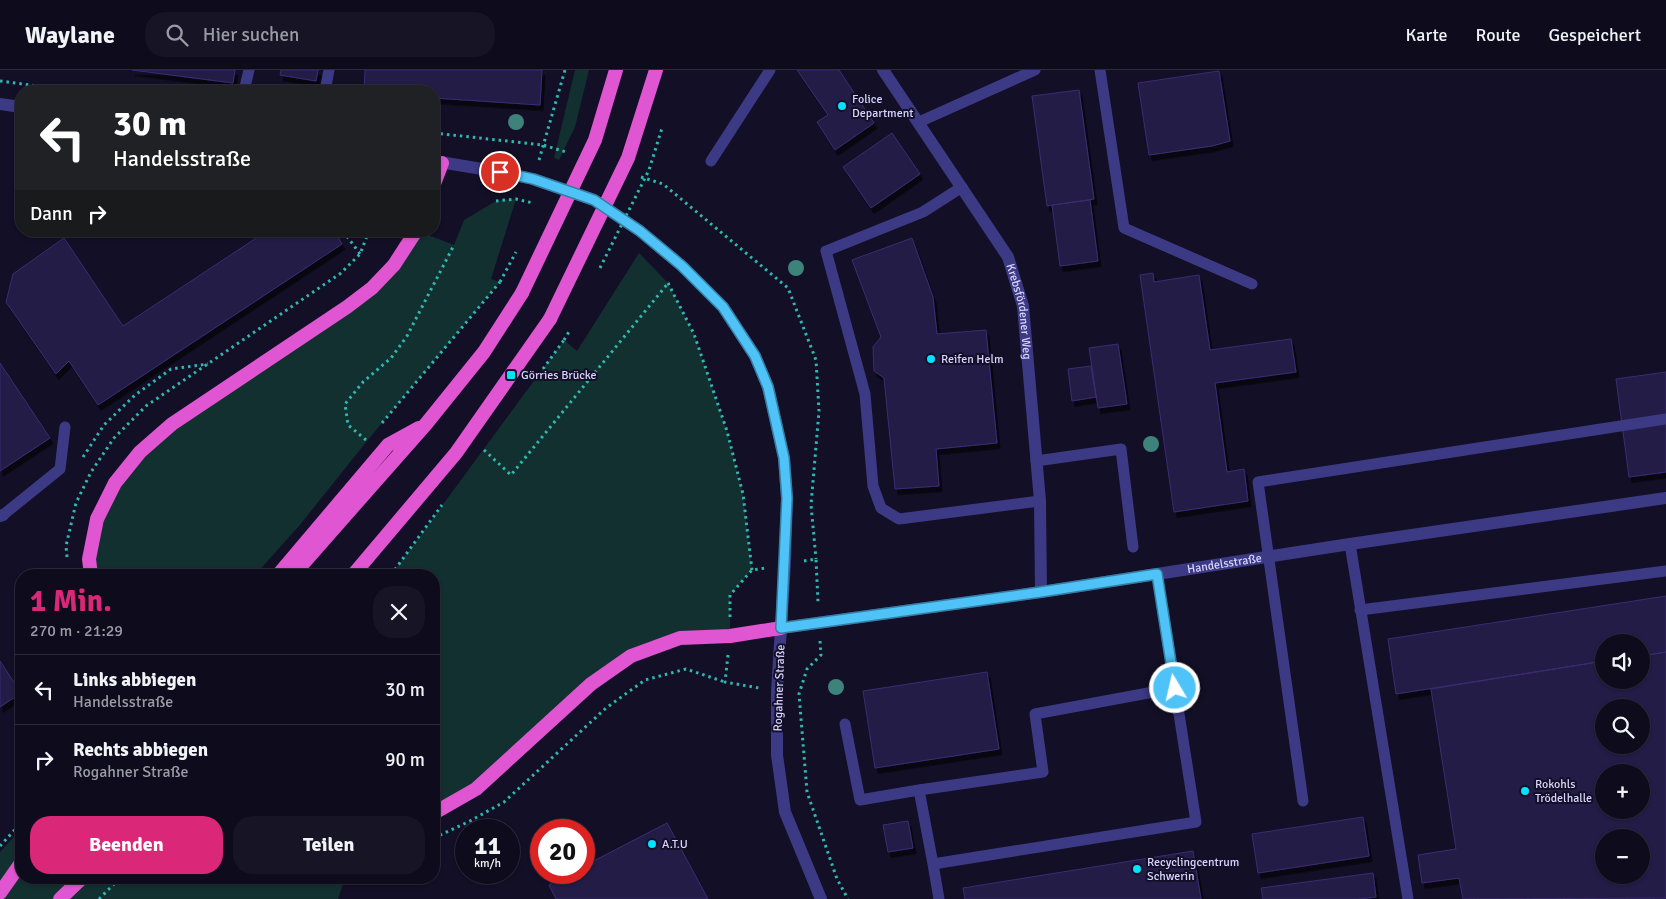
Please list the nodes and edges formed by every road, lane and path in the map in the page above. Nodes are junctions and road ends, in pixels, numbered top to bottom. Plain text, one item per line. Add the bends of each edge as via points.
1 (249, 70) edge
2 (329, 70) edge
3 (565, 70) edge
4 (616, 70) edge
5 (656, 70) edge
6 (770, 70) edge
7 (883, 70) edge
8 (1035, 70) edge
9 (1100, 70) edge
10 (0, 81) edge
11 (30, 85) edge
12 (245, 85) edge
13 (326, 85) edge
14 (0, 104) edge
15 (15, 106) edge
16 (919, 122) junction
17 (710, 161) dead end
18 (440, 162) edge
19 (533, 179) junction
20 (962, 187) junction
21 (347, 237) edge
22 (367, 237) edge
23 (412, 237) edge
24 (454, 246) dead end
25 (360, 254) junction
26 (682, 266) junction
27 (668, 283) junction
28 (1252, 284) dead end
29 (1666, 419) edge
30 (426, 424) junction
31 (65, 427) dead end
32 (366, 441) dead end
33 (484, 450) dead end
34 (1036, 461) junction
35 (78, 464) dead end
36 (1666, 498) edge
37 (1040, 501) junction
38 (1, 516) edge
39 (1350, 544) junction
40 (1133, 547) dead end
41 (1269, 556) junction
42 (90, 569) edge
43 (283, 569) edge
44 (298, 569) edge
45 (358, 569) edge
46 (752, 570) dead end
47 (1666, 571) edge
48 (1157, 574) junction
49 (1041, 592) junction
50 (1360, 610) junction
51 (781, 628) junction
52 (725, 682) dead end
53 (1175, 688) junction
54 (799, 694) dead end
55 (845, 724) dead end
56 (919, 790) junction
57 (1304, 801) dead end
58 (440, 810) edge
59 (15, 830) edge
60 (440, 835) edge
61 (0, 846) edge
62 (933, 864) junction
63 (15, 872) edge
64 (15, 878) edge
65 (76, 884) edge
66 (114, 884) edge
67 (0, 893) edge
68 (60, 899) edge
69 (99, 899) edge
70 (821, 899) edge
71 (848, 899) edge
72 (939, 899) edge
73 (1408, 899) edge

1 - 12 lane
2 - 13 lane
3 - 19 path
4 - 30 highway, bridge via 595,140 522,293 484,352
5 - 45 highway, bridge via 628,158 550,319 456,452
6 - 17 lane
7 - 16 street, Krebsfördener Weg
8 - 16 lane
9 - 28 lane via 1124,228
10 - 11 path
14 - 15 street
16 - 20 street, Krebsfördener Weg
18 - 19 street, Rogahner Straße
19 - 26 street, Rogahner Straße via 594,200 640,231
20 - 34 street, Krebsfördener Weg via 1008,257 1023,306
20 - 37 lane via 923,212 826,252 865,394 872,486 881,508 898,519
21 - 25 path
22 - 25 path
23 - 42 highway via 394,265 372,288 172,424 140,452 115,483 97,519 89,559
24 - 32 path via 407,336 391,358 362,382 345,404 348,425
25 - 35 path via 341,273 209,364 171,369 136,394 104,425
26 - 27 path
26 - 51 street, Rogahner Straße via 723,307 755,356 768,387 784,458 787,498
27 - 33 path via 511,474
27 - 46 path via 694,334 727,431 743,494
29 - 41 lane via 1258,482
30 - 43 highway via 388,445
30 - 44 highway
31 - 38 lane via 60,469
34 - 37 street, Krebsfördener Weg
34 - 40 lane via 1121,449
36 - 39 street, Handelsstraße
37 - 49 street, Krebsfördener Weg
39 - 41 street, Handelsstraße
39 - 50 lane
41 - 48 street, Handelsstraße
41 - 57 lane
47 - 50 lane
48 - 49 street, Handelsstraße
48 - 53 lane
49 - 51 street, Handelsstraße
50 - 73 lane
51 - 58 highway via 730,636 680,638 632,656 591,684 476,789
51 - 70 street, Rogahner Straße via 777,755 785,812
52 - 60 path via 686,669 645,680 606,708 504,802
53 - 56 lane via 1035,714 1043,772
53 - 62 lane via 1196,822
54 - 71 path via 807,792 837,878
55 - 56 lane via 860,800
56 - 62 lane
59 - 61 path
62 - 72 lane
63 - 67 highway
64 - 67 highway
65 - 68 highway
66 - 69 path

